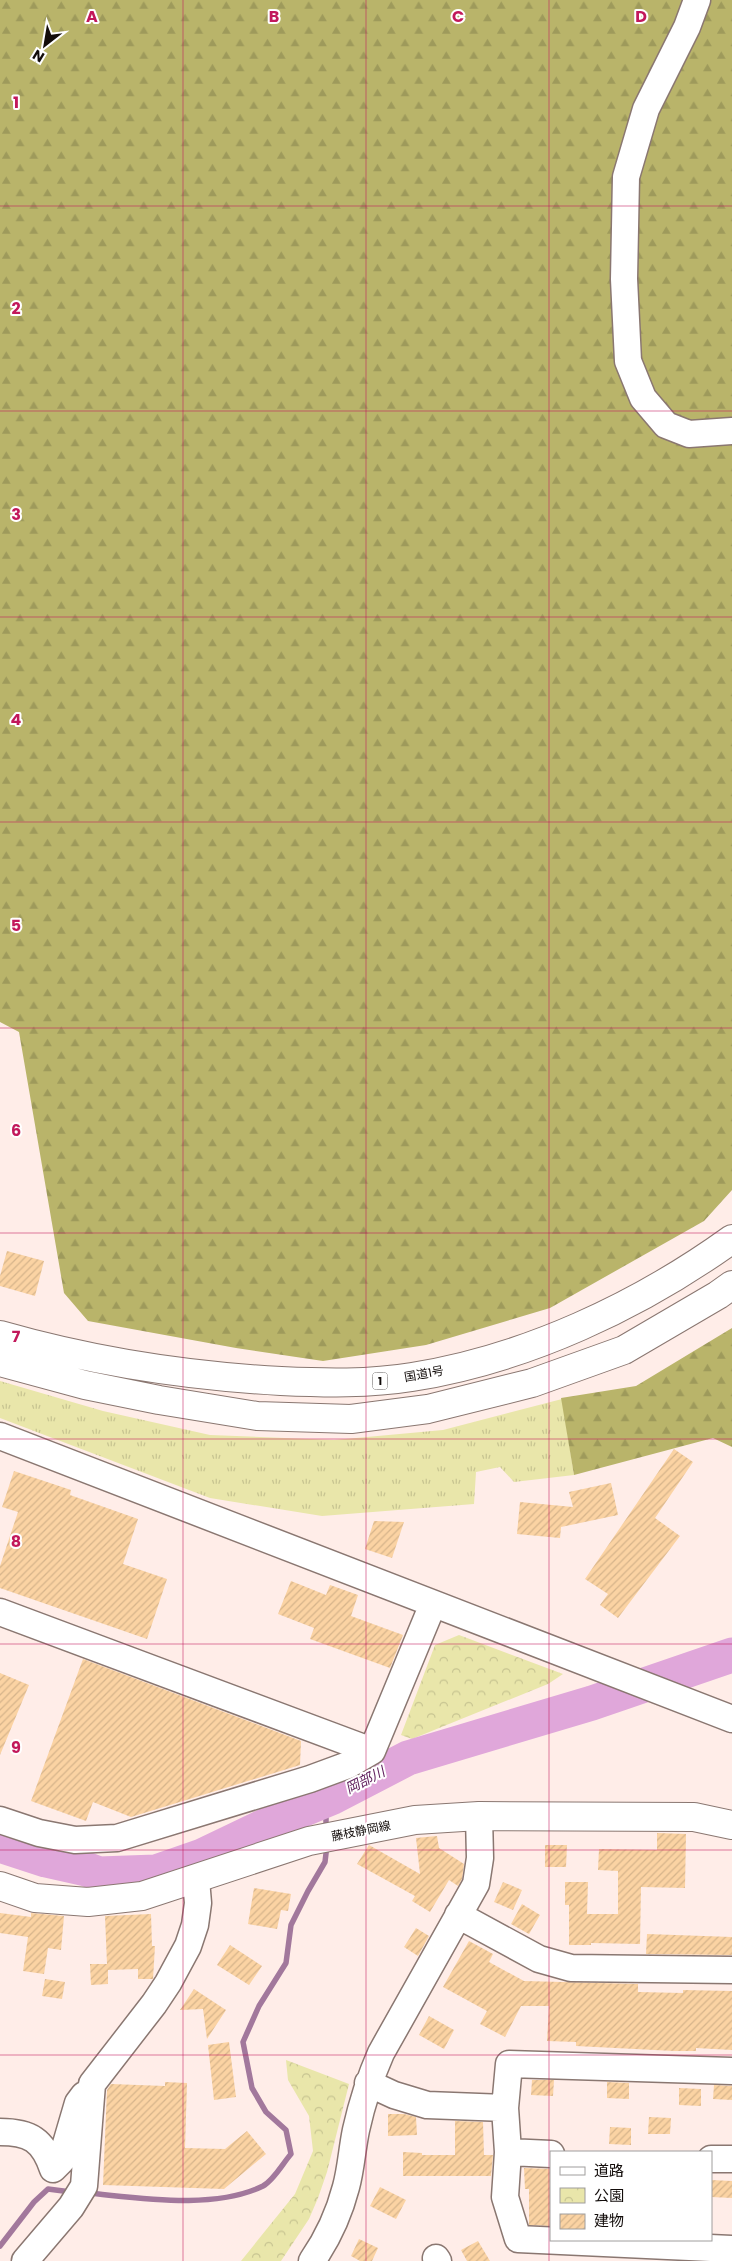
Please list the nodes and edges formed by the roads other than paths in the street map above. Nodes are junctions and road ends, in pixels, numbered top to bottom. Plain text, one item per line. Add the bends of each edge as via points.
1 (697, 0) edge
2 (732, 431) edge
3 (732, 1240) edge
4 (732, 1285) edge
5 (0, 1335) edge
6 (0, 1362) edge
7 (0, 1436) edge
8 (433, 1604) junction
9 (0, 1612) edge
10 (732, 1720) edge
11 (372, 1751) junction
12 (479, 1816) junction
13 (0, 1820) edge
14 (732, 1826) edge
15 (196, 1880) junction
16 (0, 1886) edge
17 (458, 1915) junction
18 (732, 1970) edge
19 (732, 2071) edge
20 (368, 2083) junction
21 (92, 2084) junction
22 (505, 2108) junction
23 (0, 2132) edge
24 (508, 2152) junction
25 (550, 2154) edge
26 (712, 2159) edge
27 (732, 2160) edge
28 (550, 2240) edge
29 (561, 2241) edge
30 (732, 2249) edge
31 (25, 2261) edge
32 (312, 2261) edge

1 - 2 street via 646,109 626,178 624,278 628,361 643,398 666,425 689,434
3 - 5 main road, 国道1号 / 1 via 642,1297 548,1339 505,1356 412,1377 365,1382 315,1382 198,1375 111,1362
4 - 6 main road via 624,1350 532,1383 428,1409 352,1419 257,1416 169,1402 85,1385
7 - 8 street
8 - 10 street
8 - 11 street
9 - 11 street
11 - 13 street via 330,1772 117,1838 75,1840 39,1833
12 - 14 main road, 藤枝静岡線 via 694,1817
12 - 15 main road, 藤枝静岡線 via 415,1820 348,1832 309,1841
12 - 17 street via 480,1858 476,1884
15 - 16 main road, 藤枝静岡線 via 142,1896 88,1902 35,1898
15 - 21 street via 198,1903 188,1946 154,2004
17 - 18 street via 539,1959 571,1968
17 - 20 street via 394,2029
19 - 22 street via 509,2064
20 - 22 street via 427,2105
20 - 32 street via 346,2187 328,2236
21 - 23 street via 78,2103 61,2161 53,2169 47,2152 34,2139 19,2132
21 - 31 street via 84,2186 71,2207
22 - 24 street
24 - 25 street
24 - 28 street via 505,2197 518,2239
26 - 27 street
29 - 30 street

